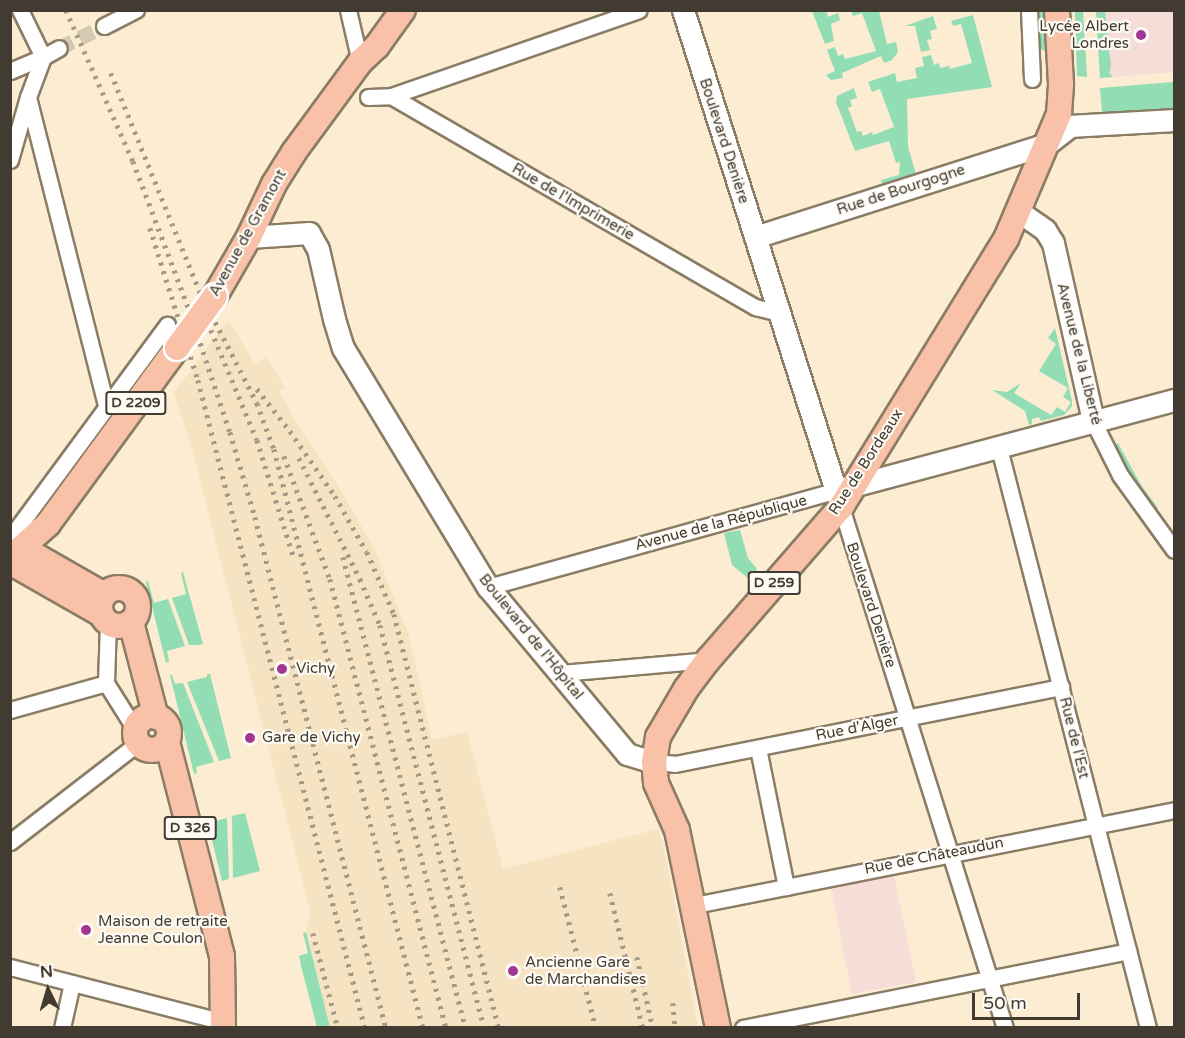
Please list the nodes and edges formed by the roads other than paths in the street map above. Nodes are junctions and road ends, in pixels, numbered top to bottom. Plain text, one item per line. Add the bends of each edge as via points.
1 (20, 10) edge
2 (136, 10) edge
3 (348, 10) edge
4 (403, 10) edge
5 (639, 10) edge
6 (683, 10) edge
7 (1029, 10) edge
8 (1057, 10) edge
9 (1071, 10) edge
10 (104, 26) tunnel mouth
11 (60, 48) tunnel mouth
12 (43, 57) junction
13 (360, 62) junction
14 (10, 71) edge
15 (1032, 79) dead end
16 (391, 96) junction
17 (28, 97) junction
18 (368, 97) dead end
19 (1064, 120) junction
20 (1174, 120) edge
21 (15, 144) junction
22 (1047, 144) junction
23 (10, 160) edge
24 (43, 162) junction
25 (1023, 215) junction
26 (249, 237) junction
27 (755, 237) junction
28 (779, 313) junction
29 (167, 325) dead end
30 (1174, 400) edge
31 (105, 405) junction
32 (1093, 421) junction
33 (999, 448) junction
34 (95, 457) junction
35 (844, 494) junction
36 (10, 538) edge
37 (1174, 550) edge
38 (36, 556) junction
39 (10, 560) edge
40 (488, 587) junction
41 (113, 616) junction
42 (708, 660) junction
43 (560, 673) junction
44 (106, 683) junction
45 (1061, 687) junction
46 (10, 710) edge
47 (907, 718) junction
48 (149, 733) junction
49 (758, 748) junction
50 (654, 762) junction
51 (1174, 810) edge
52 (1096, 825) junction
53 (10, 842) edge
54 (950, 853) junction
55 (786, 886) junction
56 (695, 905) junction
57 (1128, 951) junction
58 (10, 967) edge
59 (990, 978) junction
60 (72, 983) junction
61 (224, 1025) edge
62 (62, 1028) edge
63 (718, 1028) edge
64 (743, 1028) edge
65 (1005, 1028) edge
66 (1148, 1028) edge

1 - 12 street
2 - 10 street
3 - 13 street
4 - 13 main road, Avenue de Gramont / D 2209
5 - 16 street
6 - 27 street, Boulevard Denière
7 - 15 street
8 - 19 main road
9 - 19 main road via 1073,108
11 - 12 street
12 - 14 street
12 - 17 street
13 - 26 main road, Avenue de Gramont / D 2209 via 273,184
16 - 18 street
16 - 28 street, Rue de l'Imprimerie via 755,308
17 - 21 street
17 - 24 street
19 - 20 street
19 - 22 main road
19 - 25 main road
21 - 23 street
21 - 24 street
22 - 25 main road
22 - 27 street, Rue de Bourgogne
24 - 31 street
25 - 32 street, Avenue de la Liberté via 1046,230 1053,243
25 - 35 main road, Rue de Bordeaux
26 - 34 main road, Avenue de Gramont / D 2209, bridge via 215,296
26 - 40 street, Boulevard de l'Hôpital via 309,233 318,249 343,348
27 - 28 street, Boulevard Denière
28 - 35 street, Boulevard Denière
29 - 31 street
30 - 32 street, Avenue de la République
31 - 36 street
32 - 33 street, Avenue de la République
32 - 37 street, Avenue de la Liberté via 1120,475
33 - 35 street, Avenue de la République
33 - 45 street, Rue de l'Est
34 - 38 main road, Avenue de Gramont / D 2209 via 69,525
34 - 39 main road, Avenue de Gramont / D 2209 via 48,524
35 - 40 street, Avenue de la République
35 - 42 main road, Rue de Bordeaux / D 259
35 - 47 street, Boulevard Denière
38 - 39 main road
38 - 41 main road
39 - 41 main road
40 - 43 street, Boulevard de l'Hôpital
41 - 44 street
41 - 48 main road
42 - 43 street
42 - 50 main road, Rue de Bordeaux / D 259 via 660,731
43 - 50 street, Boulevard de l'Hôpital via 627,753
44 - 46 street
44 - 48 street
45 - 47 street, Rue d'Alger
45 - 52 street, Rue de l'Est
47 - 49 street, Rue d'Alger
47 - 54 street, Boulevard Denière
48 - 53 street
48 - 61 main road, D 326 via 174,766 222,956
49 - 50 street, Rue d'Alger via 675,764
49 - 55 street
50 - 56 main road via 656,783 677,830
51 - 52 street, Rue de Châteaudun
52 - 54 street, Rue de Châteaudun
52 - 57 street, Rue de l'Est
54 - 55 street, Rue de Châteaudun
54 - 59 street, Boulevard Denière
55 - 56 street, Rue de Châteaudun
56 - 63 main road
57 - 59 street
57 - 66 street, Rue de l'Est
58 - 60 street
59 - 64 street
59 - 65 street, Boulevard Denière
60 - 61 street
60 - 62 street

